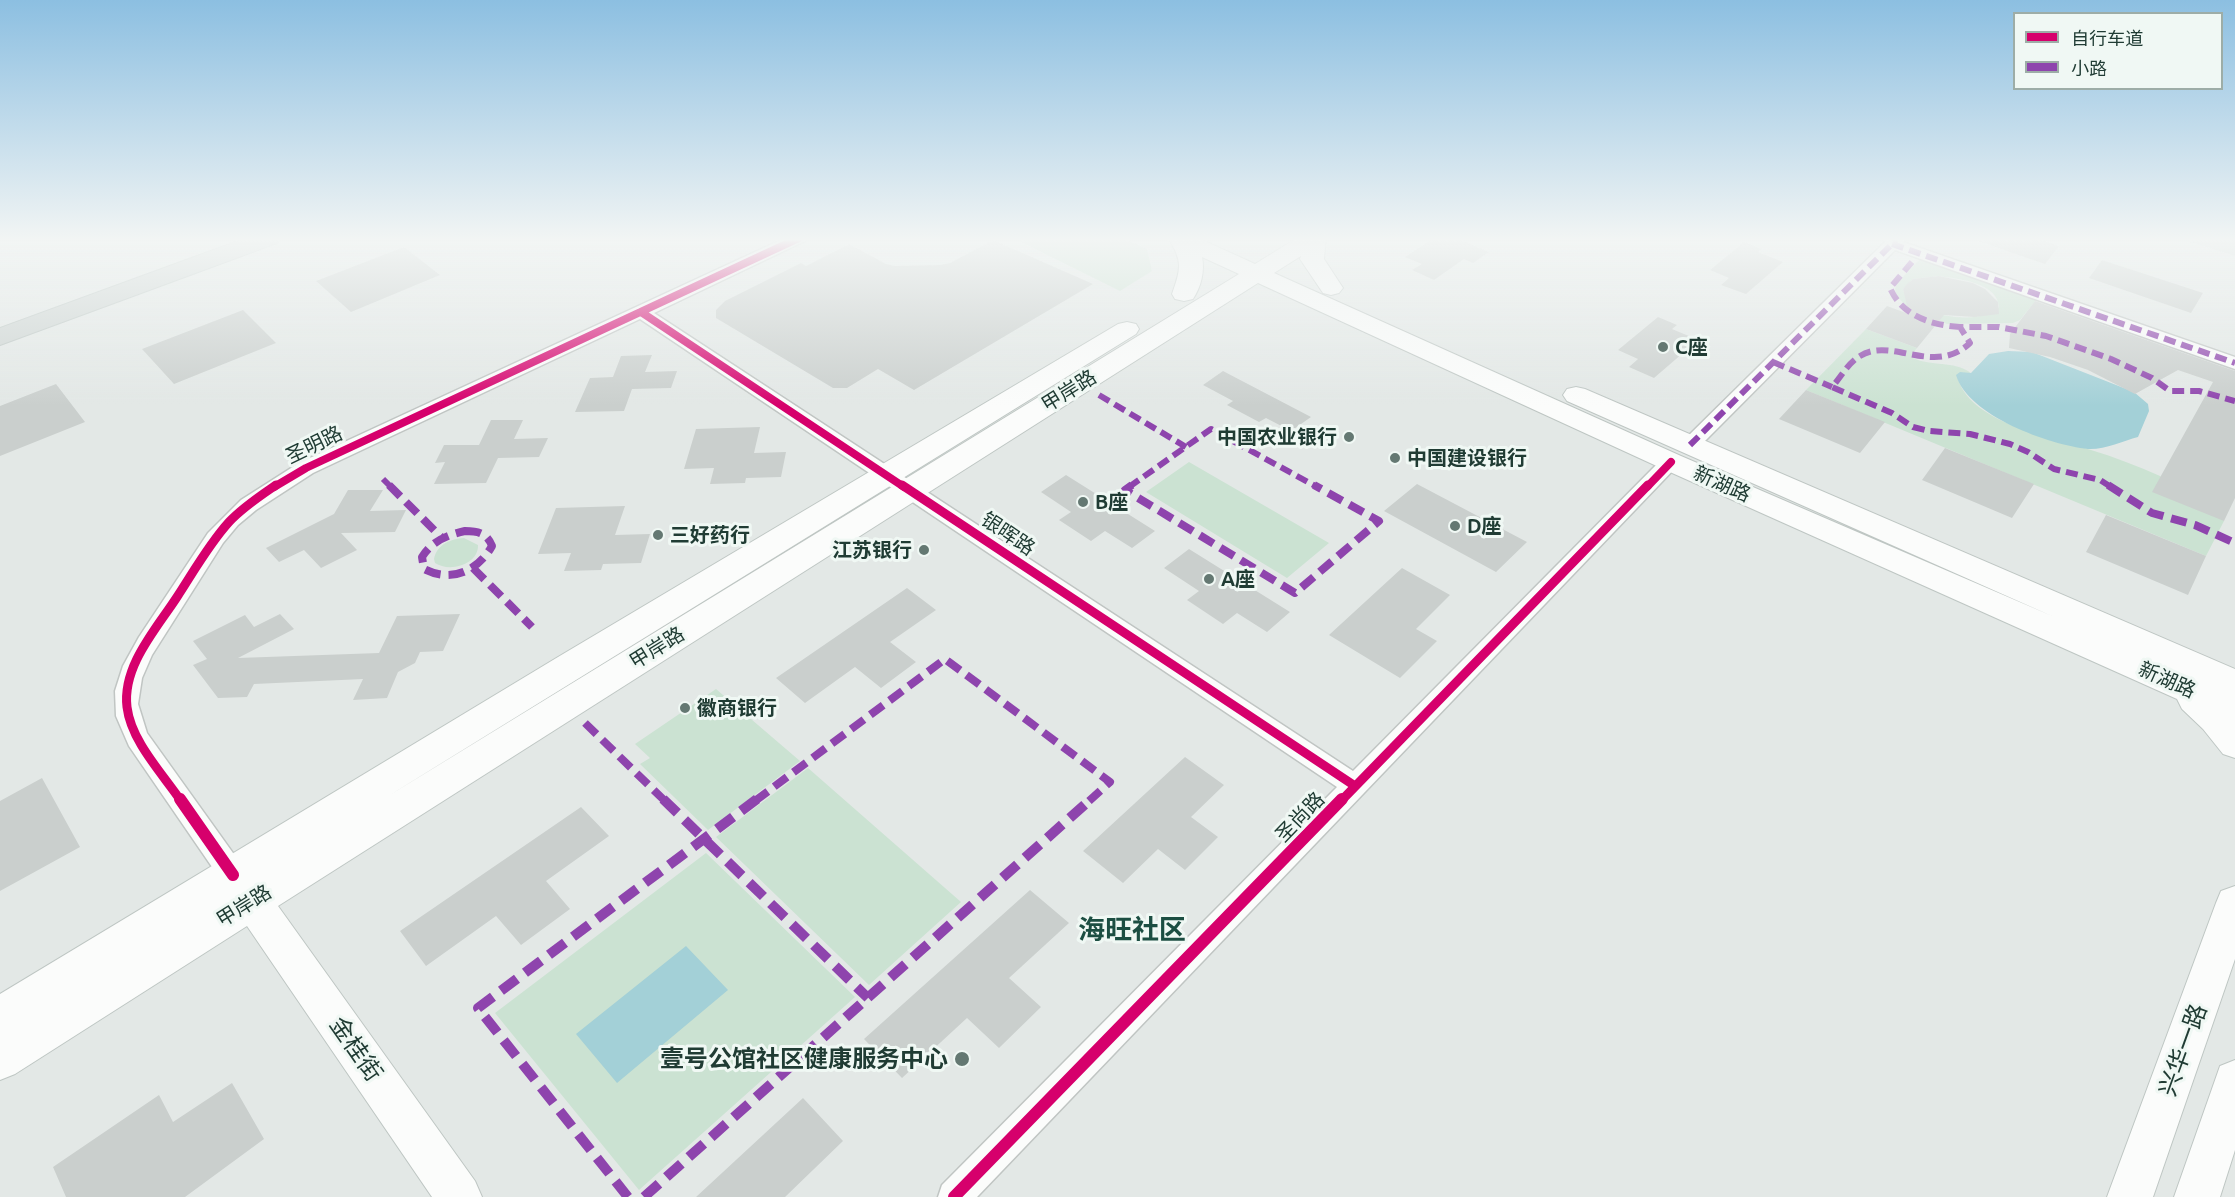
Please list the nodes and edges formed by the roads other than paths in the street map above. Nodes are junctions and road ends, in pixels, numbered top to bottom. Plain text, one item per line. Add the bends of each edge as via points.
1 (60, 294) edge
2 (119, 294) edge
3 (680, 294) edge
4 (1198, 294) edge
5 (1203, 294) edge
6 (1221, 294) edge
7 (1323, 294) edge
8 (1842, 294) edge
9 (2042, 294) edge
10 (1199, 297) junction
11 (641, 312) junction
12 (0, 316) edge
13 (0, 338) edge
14 (2235, 363) edge
15 (1681, 453) junction
16 (898, 483) junction
17 (1922, 559) junction
18 (2148, 645) junction
19 (2235, 662) edge
20 (2158, 676) junction
21 (2235, 683) edge
22 (2235, 710) edge
23 (2235, 744) edge
24 (1355, 786) junction
25 (242, 888) junction
26 (2235, 903) edge
27 (2227, 949) edge
28 (5, 1034) edge
29 (2235, 1082) edge
30 (459, 1197) edge
31 (954, 1197) edge
32 (2130, 1197) edge
33 (2197, 1197) edge

1 - 12 main road
2 - 13 main road
3 - 11 street, 圣明路
4 - 10 main road
5 - 10 main road, 甲岸路
6 - 10 main road
7 - 15 main road, 新湖路
8 - 15 street, 圣尚路
9 - 14 street
10 - 16 main road, 甲岸路
11 - 16 street, 银晖路
11 - 25 street, 圣明路 via 288,478 243,509 209,547 135,666 127,715 138,739
15 - 17 main road, 新湖路
15 - 24 street, 圣尚路
16 - 24 street, 银晖路
16 - 25 main road, 甲岸路
17 - 18 main road, 新湖路
17 - 20 main road, 新湖路
18 - 19 main road
18 - 21 main road, 新湖路
20 - 22 main road, 新湖路
20 - 23 main road via 2215,719
24 - 31 street, 圣尚路
25 - 28 main road, 甲岸路
25 - 30 main road, 金桂街
26 - 27 main road, 兴华一路
27 - 32 main road, 兴华一路
29 - 33 main road

